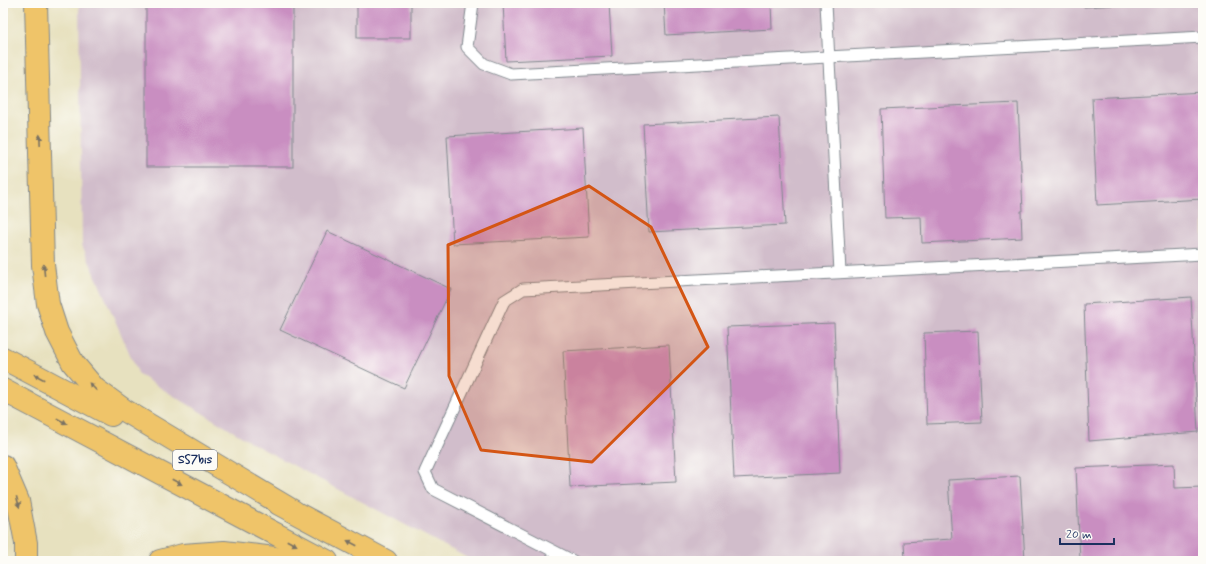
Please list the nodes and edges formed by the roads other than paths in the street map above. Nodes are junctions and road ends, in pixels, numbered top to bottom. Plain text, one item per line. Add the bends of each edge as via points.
1 (36, 3) edge
2 (473, 3) edge
3 (826, 3) edge
4 (1203, 37) edge
5 (829, 57) junction
6 (1203, 254) edge
7 (840, 272) junction
8 (3, 358) edge
9 (3, 390) edge
10 (3, 466) edge
11 (292, 511) junction
12 (26, 561) edge
13 (160, 561) edge
14 (284, 561) edge
15 (327, 561) edge
16 (386, 561) edge
17 (573, 561) edge

11 -> 1 highway via 95,390 73,363 57,332 48,304 43,265
2 - 5 lane via 467,47 484,64 511,74
3 - 5 lane
4 - 5 lane
5 - 7 lane
6 - 7 lane
7 - 17 lane via 523,289 504,301 425,472 433,489
11 -> 8 highway, SS7bis
9 -> 15 highway, SS7bis
10 -> 12 highway via 18,501 26,543
16 -> 11 highway, SS7bis
13 - 14 highway via 183,555 224,552

